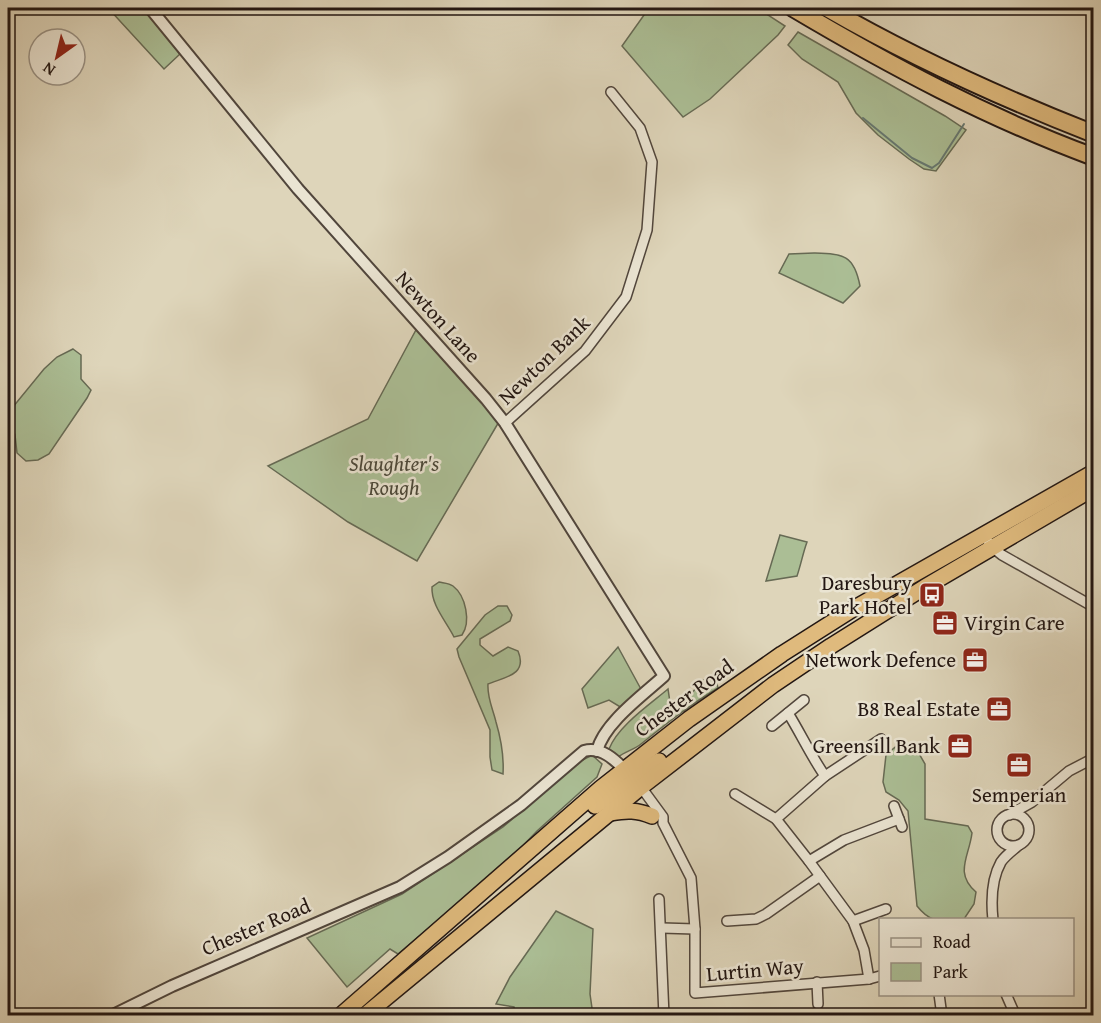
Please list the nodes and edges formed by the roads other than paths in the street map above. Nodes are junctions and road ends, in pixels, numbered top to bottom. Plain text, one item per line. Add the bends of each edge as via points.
1 (150, 8) edge
2 (793, 8) edge
3 (827, 8) edge
4 (965, 79) junction
5 (611, 92) dead end
6 (954, 97) junction
7 (1094, 122) edge
8 (1094, 134) edge
9 (1094, 157) edge
10 (1094, 167) edge
11 (505, 423) junction
12 (1094, 472) edge
13 (1094, 488) edge
14 (983, 534) junction
15 (992, 547) junction
16 (1094, 607) edge
17 (664, 676) joint
18 (804, 700) dead end
19 (788, 713) junction
20 (772, 726) dead end
21 (881, 739) dead end
22 (600, 752) junction
23 (1094, 758) edge
24 (825, 776) junction
25 (629, 781) junction
26 (735, 794) dead end
27 (1032, 802) junction
28 (894, 806) dead end
29 (607, 814) junction
30 (1009, 815) junction
31 (776, 819) junction
32 (657, 820) junction
33 (1028, 825) junction
34 (999, 837) junction
35 (1018, 845) junction
36 (809, 861) junction
37 (1002, 861) junction
38 (820, 876) junction
39 (659, 899) dead end
40 (886, 909) dead end
41 (993, 918) edge
42 (727, 921) dead end
43 (853, 921) junction
44 (662, 928) junction
45 (695, 929) junction
46 (879, 976) edge
47 (869, 979) junction
48 (817, 982) junction
49 (939, 996) edge
50 (1007, 996) edge
51 (819, 1004) dead end
52 (1013, 1010) dead end
53 (111, 1016) edge
54 (340, 1016) edge
55 (364, 1016) edge
56 (664, 1016) edge
57 (942, 1016) edge

1 - 11 street, Newton Lane via 298,189
2 - 6 highway
3 - 4 highway
4 - 7 highway
4 - 8 highway
5 - 11 street, Newton Bank via 640,128 652,162 646,230 626,297 585,351
6 - 9 highway
6 - 10 highway via 1003,128
11 - 17 street, Newton Lane
12 - 14 highway, Chester Road
13 - 15 highway, Chester Road
14 - 15 street
14 - 25 highway, Chester Road via 853,609 689,718
15 - 16 street
15 - 25 highway, Chester Road via 831,645
17 - 22 street, Chester Road via 610,726 602,737
18 - 19 street
19 - 20 street
19 - 24 street
21 - 24 street
22 - 25 street
22 - 53 street, Chester Road via 582,752 521,806 400,887
23 - 27 street via 1069,771
24 - 31 street
25 - 29 highway, Chester Road
25 - 32 street
25 - 54 highway, Chester Road via 520,860
26 - 31 street
27 - 30 street
27 - 33 street
28 - 36 street via 901,823 844,840
29 - 32 highway via 638,811
29 - 55 highway, Chester Road
30 - 33 street via 1018,815
30 - 34 street via 999,823
31 - 36 street
32 - 45 street via 690,878
33 - 35 street via 1028,835
34 - 35 street via 1005,844
34 - 37 street
35 - 37 street
36 - 38 street
37 - 41 street via 993,895
38 - 42 street via 756,919
38 - 43 street
39 - 44 street
40 - 43 street
43 - 47 street
44 - 45 street
44 - 56 street
45 - 48 street, Lurtin Way via 695,993
46 - 47 street, Lurtin Way
47 - 48 street, Lurtin Way
48 - 51 street, Lurtin Way
49 - 57 street
50 - 52 street

